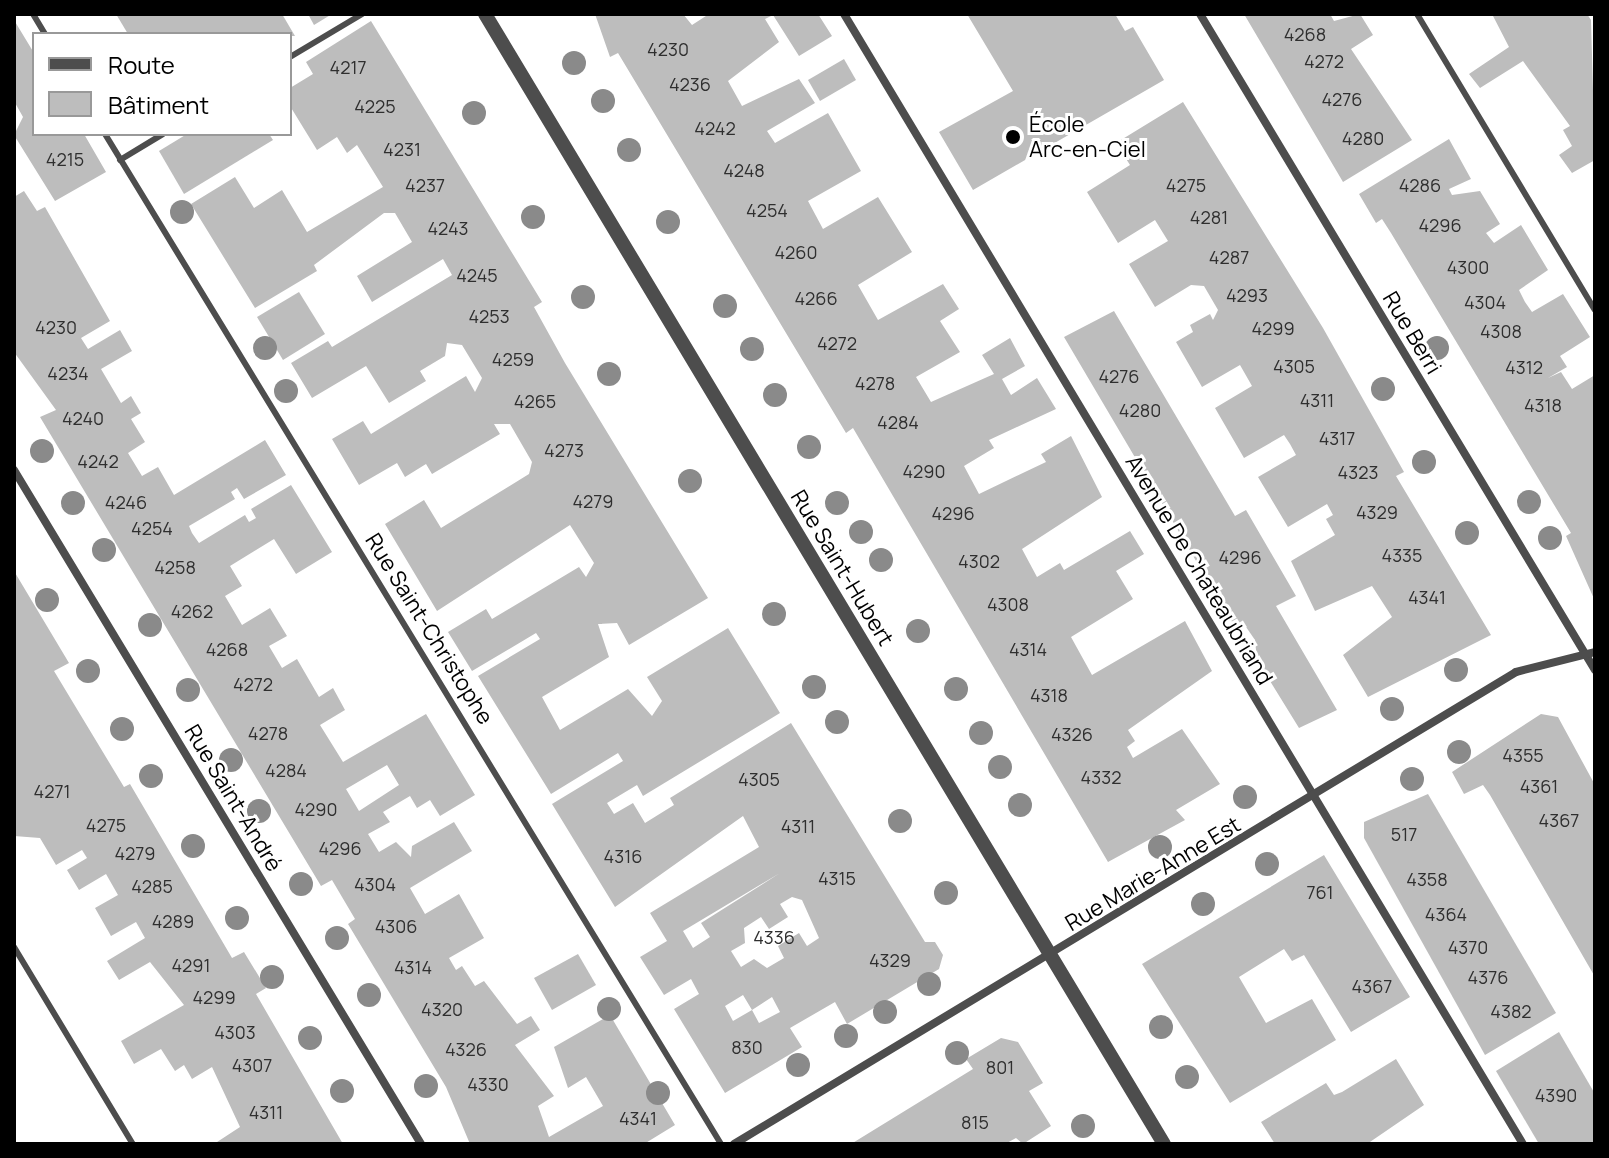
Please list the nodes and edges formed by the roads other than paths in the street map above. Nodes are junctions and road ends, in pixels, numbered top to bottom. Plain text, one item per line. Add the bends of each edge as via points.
1 (33, 14) edge
2 (362, 14) edge
3 (485, 14) edge
4 (844, 14) edge
5 (1200, 14) edge
6 (1417, 14) edge
7 (44, 32) edge
8 (292, 56) edge
9 (106, 136) edge
10 (160, 136) edge
11 (120, 160) junction
12 (1595, 310) edge
13 (14, 470) edge
14 (1595, 652) edge
15 (1585, 655) junction
16 (1595, 670) edge
17 (1316, 797) junction
18 (14, 947) edge
19 (1049, 958) junction
20 (133, 1144) edge
21 (421, 1144) edge
22 (721, 1144) edge
23 (734, 1144) edge
24 (1164, 1144) edge
25 (1523, 1144) edge

1 - 7 lane
2 - 8 lane
3 - 19 street, Rue Saint-Hubert
4 - 17 street, Avenue De Chateaubriand
5 - 15 street, Rue Berri
6 - 12 lane
9 - 11 lane, Rue Saint-Christophe
10 - 11 lane
11 - 22 lane, Rue Saint-Christophe
13 - 21 street, Rue Saint-André
14 - 15 street, Rue Marie-Anne Est
15 - 16 street, Rue Berri
15 - 17 street, Rue Marie-Anne Est via 1516,672
17 - 19 street, Rue Marie-Anne Est
17 - 25 street, Avenue De Chateaubriand
18 - 20 lane
19 - 23 street, Rue Marie-Anne Est
19 - 24 street, Rue Saint-Hubert

